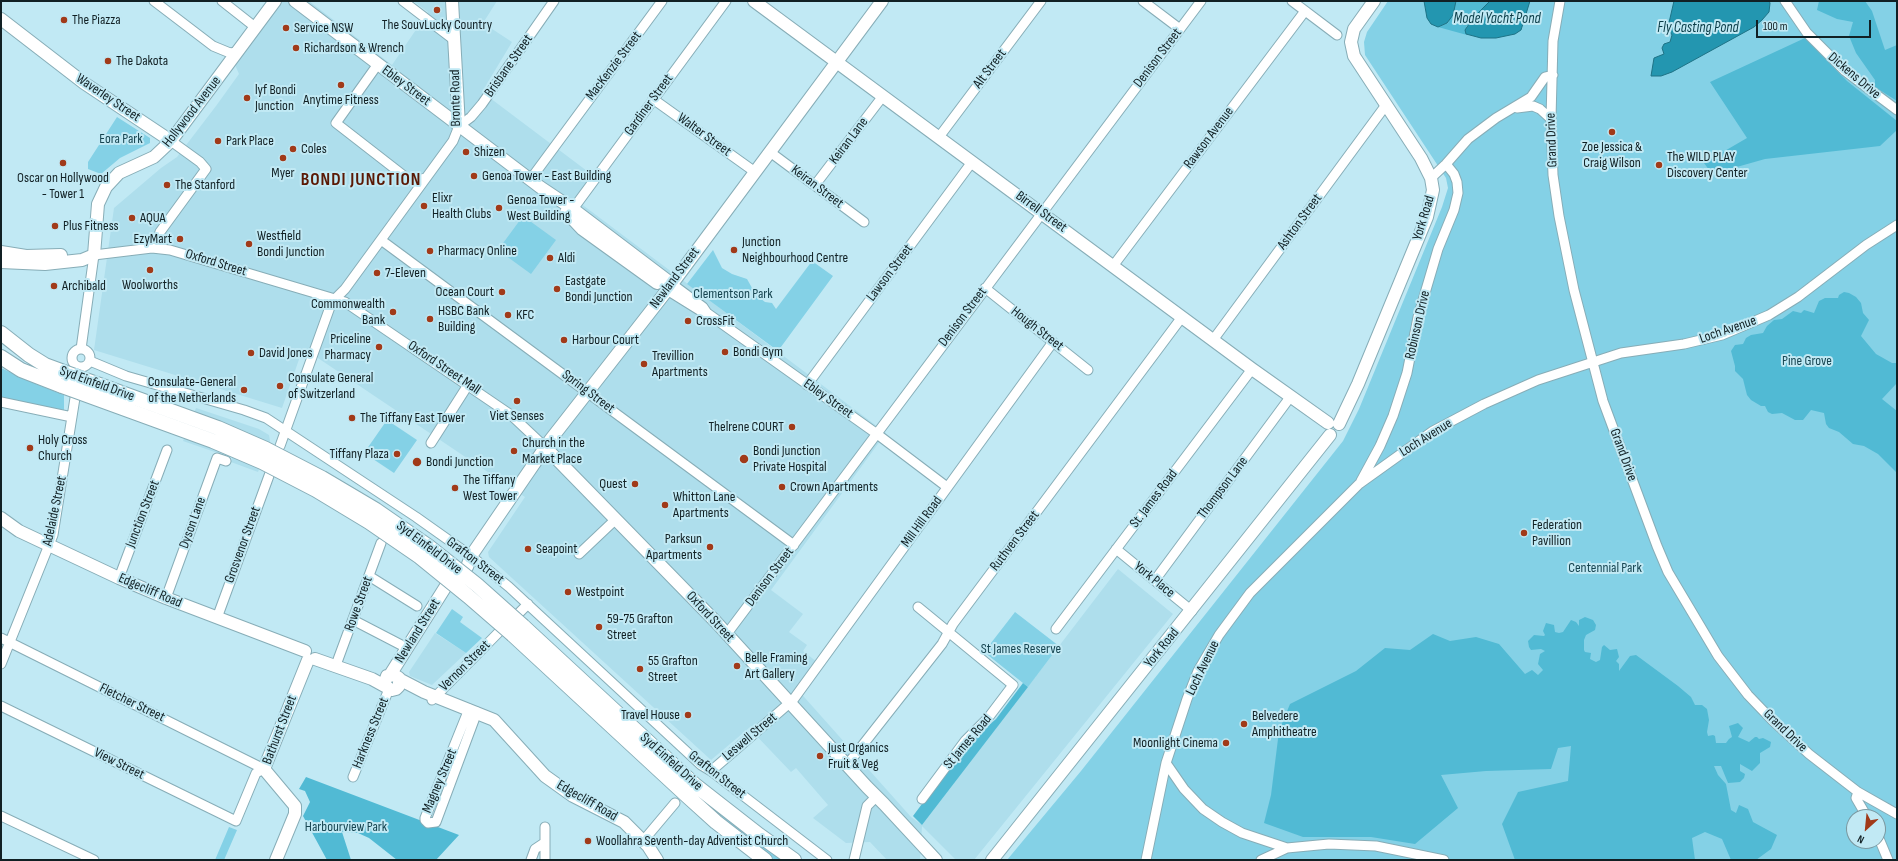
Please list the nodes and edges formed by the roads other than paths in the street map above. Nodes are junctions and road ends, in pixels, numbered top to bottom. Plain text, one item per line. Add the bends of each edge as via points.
1 (154, 1) edge
2 (222, 1) edge
3 (275, 1) edge
4 (295, 1) edge
5 (403, 1) edge
6 (452, 1) edge
7 (554, 1) edge
8 (662, 1) edge
9 (726, 1) edge
10 (754, 1) edge
11 (882, 1) edge
12 (1041, 1) edge
13 (1143, 1) edge
14 (1201, 1) edge
15 (1292, 1) edge
16 (1374, 1) edge
17 (1560, 1) edge
18 (1785, 1) edge
19 (1305, 11) junction
20 (1, 19) edge
21 (255, 27) junction
22 (1180, 29) junction
23 (1337, 35) dead end
24 (454, 40) junction
25 (213, 46) junction
26 (237, 52) junction
27 (836, 62) junction
28 (378, 64) junction
29 (225, 70) junction
30 (1553, 75) junction
31 (883, 96) junction
32 (653, 99) junction
33 (1386, 105) junction
34 (1897, 110) edge
35 (1504, 113) junction
36 (1551, 119) junction
37 (458, 126) junction
38 (939, 137) junction
39 (171, 141) junction
40 (770, 152) junction
41 (972, 162) junction
42 (1446, 164) junction
43 (755, 172) junction
44 (426, 178) junction
45 (1431, 178) junction
46 (530, 180) junction
47 (815, 185) junction
48 (555, 199) junction
49 (573, 209) junction
50 (1043, 213) junction
51 (864, 222) dead end
52 (1897, 225) edge
53 (158, 238) dead end
54 (381, 240) junction
55 (1, 252) edge
56 (94, 255) junction
57 (1, 262) edge
58 (1114, 266) junction
59 (669, 287) junction
60 (985, 288) junction
61 (335, 299) junction
62 (1182, 317) junction
63 (1, 333) edge
64 (1213, 340) junction
65 (1053, 342) junction
66 (81, 349) junction
67 (2, 358) edge
68 (90, 361) junction
69 (1593, 362) junction
70 (1252, 369) junction
71 (1088, 370) dead end
72 (63, 379) junction
73 (468, 385) junction
74 (807, 385) junction
75 (587, 392) junction
76 (1291, 396) junction
77 (75, 398) dead end
78 (1, 402) edge
79 (72, 418) junction
80 (1333, 428) junction
81 (286, 430) junction
82 (876, 434) junction
83 (431, 443) dead end
84 (280, 446) dead end
85 (545, 447) junction
86 (167, 450) dead end
87 (226, 461) dead end
88 (270, 473) dead end
89 (1359, 484) junction
90 (947, 487) junction
91 (1, 518) edge
92 (616, 519) junction
93 (381, 543) dead end
94 (50, 545) junction
95 (794, 545) junction
96 (1116, 549) junction
97 (579, 554) dead end
98 (467, 562) junction
99 (369, 576) junction
100 (119, 578) junction
101 (1155, 580) junction
102 (166, 598) junction
103 (528, 604) junction
104 (417, 606) dead end
105 (918, 607) dead end
106 (1192, 611) junction
107 (217, 618) junction
108 (353, 620) junction
109 (513, 627) junction
110 (1056, 629) dead end
111 (949, 632) junction
112 (726, 634) junction
113 (5, 640) edge
114 (407, 648) junction
115 (311, 655) junction
116 (337, 663) junction
117 (1, 664) edge
118 (392, 682) junction
119 (433, 699) junction
120 (790, 702) junction
121 (1, 706) edge
122 (472, 713) junction
123 (1166, 763) junction
124 (847, 765) junction
125 (264, 769) junction
126 (711, 771) junction
127 (353, 777) dead end
128 (1858, 792) junction
129 (877, 796) junction
130 (922, 799) dead end
131 (675, 803) dead end
132 (1862, 809) edge
133 (1897, 814) edge
134 (1, 816) edge
135 (545, 826) dead end
136 (643, 841) junction
137 (544, 843) junction
138 (1287, 848) junction
139 (1883, 849) edge
140 (94, 860) edge
141 (276, 860) edge
142 (531, 860) edge
143 (545, 860) edge
144 (657, 860) edge
145 (765, 860) edge
146 (794, 860) edge
147 (827, 860) edge
148 (854, 860) edge
149 (936, 860) edge
150 (992, 860) edge
151 (1146, 860) edge
152 (1261, 860) edge
153 (1444, 860) edge
154 (1888, 860) edge

1 - 25 street
2 - 21 street
3 - 21 street, Hollywood Avenue
4 - 28 street, Ebley Street
5 - 24 street
6 - 24 street, Bronte Road
7 - 37 street, Brisbane Street via 482,104 471,117
8 - 46 street, MacKenzie Street
9 - 32 street, Gardiner Street
10 - 27 street, Birrell Street
11 - 27 street, Newland Street
12 - 38 street, Alt Street
13 - 22 street
14 - 22 street, Denison Street
15 - 19 street
16 - 33 street, York Road via 1354,29 1351,42 1354,56
17 - 30 street, Grand Drive via 1553,41
18 - 34 street, Dickens Drive via 1807,33 1845,71
19 - 23 street
19 - 58 street, Rawson Avenue
20 - 39 street, Waverley Street via 84,83
21 - 26 street, Hollywood Avenue
22 - 50 street, Denison Street
24 - 37 street, Bronte Road
25 - 26 street via 230,53
25 - 29 street via 224,58
26 - 29 street, Hollywood Avenue
27 - 31 street, Birrell Street
27 - 40 street, Newland Street
28 - 37 street, Ebley Street
28 - 44 street via 336,123 408,179 413,181
29 - 39 street, Hollywood Avenue
30 - 35 street via 1545,77 1531,97
30 - 36 street, Grand Drive
31 - 38 street, Birrell Street
31 - 47 street, Keiran Lane
32 - 43 street, Walter Street
32 - 49 street, Gardiner Street
33 - 45 street, York Road
33 - 64 street, Ashton Street
35 - 36 street via 1533,106
35 - 42 street via 1468,139
36 - 69 street, Grand Drive via 1553,175 1559,216 1574,290
37 - 44 street, Bronte Road via 455,138
37 - 46 street, Ebley Street
38 - 41 street, Birrell Street
39 - 53 street, Waverley Street via 206,169
39 - 56 street, Hollywood Avenue via 149,160 120,173 106,187 98,204
40 - 43 street, Newland Street
40 - 47 street, Keiran Street
41 - 50 street, Birrell Street
41 - 74 street, Lawson Street
42 - 45 street
42 - 89 street, Robinson Drive via 1454,174 1458,193 1454,210 1438,249 1418,317 1407,373 1393,416
43 - 59 street, Newland Street
44 - 54 street, Bronte Road
45 - 80 street, York Road via 1432,199 1426,217 1358,384
46 - 48 street, Ebley Street
47 - 51 street, Keiran Street
48 - 49 street, Ebley Street
48 - 59 street, Ebley Street via 582,229
49 - 59 street, Ebley Street
50 - 58 street, Birrell Street
50 - 60 street, Denison Street
52 - 69 street, Loch Avenue via 1866,245 1798,297 1740,329 1705,340 1621,353
54 - 61 street, Bronte Road
54 - 75 street, Spring Street
55 - 56 street, Oxford Street via 26,256
56 - 57 street, Oxford Street via 82,260 45,264
56 - 61 street, Oxford Street via 146,248 170,250
56 - 66 street
58 - 62 street, Birrell Street
59 - 74 street, Ebley Street
59 - 75 street, Newland Street
60 - 65 street, Hough Street
60 - 82 street, Denison Street
61 - 73 street, Oxford Street Mall via 345,302
61 - 81 street
62 - 64 street, Birrell Street
62 - 111 street, Ruthven Street
63 - 72 main road, Syd Einfeld Drive
64 - 70 street, Birrell Street
65 - 71 street, Hough Street
65 - 90 street, Mill Hill Road
66 - 68 street via 89,354
66 - 68 street via 71,356 72,363 83,368
67 - 72 main road, Syd Einfeld Drive via 38,378
68 - 81 street, Grafton Street via 126,376 255,413
69 - 89 street, Loch Avenue via 1538,380 1484,404 1434,431
69 - 128 street, Grand Drive via 1603,401 1668,572 1718,656 1748,695 1772,720 1809,754
70 - 76 street, Birrell Street
70 - 96 street, St. James Road
72 - 109 main road, Syd Einfeld Drive, bridge via 262,462 316,490 420,557 468,596
73 - 83 street
73 - 85 street, Oxford Street Mall via 511,415
74 - 82 street, Ebley Street
75 - 85 street, Newland Street
75 - 95 street, Spring Street
76 - 80 street, Birrell Street
76 - 101 street, Thompson Lane
77 - 79 street, Adelaide Street
78 - 79 street
79 - 94 street, Adelaide Street
80 - 106 street, York Road
81 - 84 street
81 - 98 street, Grafton Street via 416,517
82 - 90 street, Ebley Street
82 - 95 street, Denison Street
85 - 92 street, Oxford Street
85 - 98 street, Newland Street
86 - 100 street, Junction Street
87 - 102 street, Dyson Lane via 217,458
88 - 107 street, Grosvenor Street
89 - 123 street, Loch Avenue via 1250,594 1219,635 1198,671
90 - 120 street, Mill Hill Road
91 - 94 street, Edgecliff Road via 19,531
92 - 97 street
92 - 112 street, Oxford Street
93 - 99 street, Rowe Street
94 - 100 street, Edgecliff Road
94 - 113 street, Adelaide Street
95 - 112 street, Denison Street
96 - 101 street, York Place
96 - 110 street, St. James Road
98 - 103 street, Grafton Street
99 - 104 street
99 - 108 street, Rowe Street
100 - 102 street, Edgecliff Road
101 - 106 street, York Place
102 - 107 street, Edgecliff Road
103 - 109 street, Vernon Street
103 - 126 street, Grafton Street via 701,765
105 - 111 street
106 - 150 street, York Road
107 - 115 street, Edgecliff Road
108 - 114 street
108 - 116 street, Rowe Street
109 - 119 street, Vernon Street
109 - 145 main road, Syd Einfeld Drive via 696,804
109 - 146 main road, Syd Einfeld Drive via 695,785
111 - 124 street, Ruthven Street
111 - 130 street, St James Road via 1013,685 988,718 965,741
112 - 120 street, Oxford Street
113 - 117 street, Adelaide Street
113 - 125 street, Fletcher Street
114 - 118 street, Newland Street
114 - 118 street, Newland Street via 449,589
115 - 116 street, Edgecliff Road
115 - 125 street, Bathurst Street
116 - 118 street, Edgecliff Road via 372,679
118 - 119 street, Edgecliff Road
118 - 127 street, Harkness Street
119 - 122 street, Edgecliff Road
120 - 124 street, Oxford Street
120 - 126 street, Leswell Street
121 - 125 street, View Street via 236,821 256,773
122 - 122 street, Magney Street via 436,822 428,823 425,818
122 - 136 street, Edgecliff Road via 494,720 545,776 573,796 624,822
123 - 138 street via 1184,789 1203,809 1242,833
123 - 151 street, Loch Avenue
124 - 129 street, Oxford Street
125 - 141 street, Bathurst Street via 295,806 295,814
126 - 147 street, Grafton Street
128 - 132 street via 1856,798
128 - 133 street, Grand Drive
129 - 148 street via 867,806
129 - 149 street, Oxford Street
131 - 136 street
134 - 140 street
135 - 137 street
136 - 144 street, Edgecliff Road
137 - 142 street via 535,849
137 - 143 street
138 - 152 street
138 - 153 street via 1329,844 1369,846
139 - 154 street

